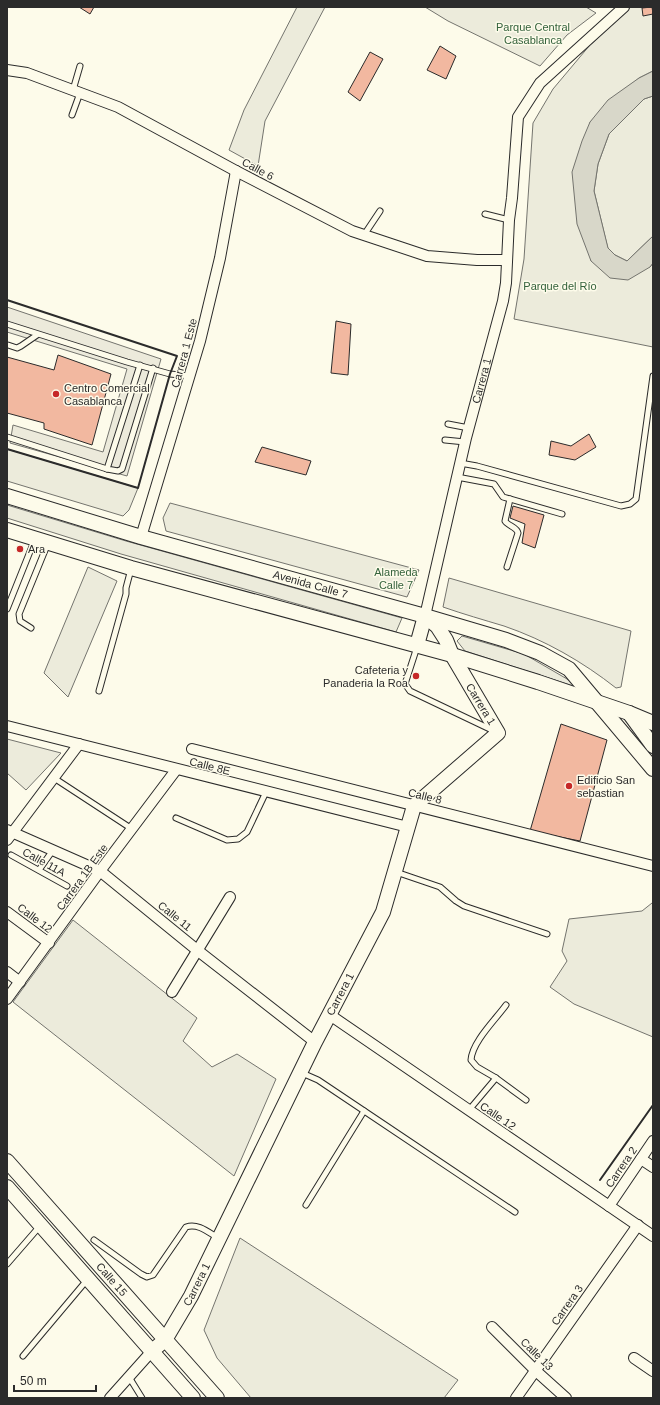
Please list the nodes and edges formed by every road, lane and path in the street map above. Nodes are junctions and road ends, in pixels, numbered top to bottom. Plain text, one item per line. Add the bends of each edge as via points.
1 (624, 7) edge
2 (80, 66) dead end
3 (7, 70) edge
4 (77, 91) junction
5 (72, 115) dead end
6 (236, 171) junction
7 (380, 211) dead end
8 (485, 214) dead end
9 (509, 220) junction
10 (364, 235) junction
11 (507, 260) junction
12 (7, 324) edge
13 (37, 335) junction
14 (8, 345) edge
15 (140, 365) junction
16 (153, 368) junction
17 (190, 376) junction
18 (653, 376) edge
19 (448, 424) dead end
20 (469, 428) junction
21 (7, 437) edge
22 (445, 440) dead end
23 (465, 442) junction
24 (460, 463) junction
25 (107, 469) junction
26 (457, 476) junction
27 (7, 496) edge
28 (510, 499) junction
29 (562, 514) dead end
30 (7, 530) edge
31 (141, 538) junction
32 (42, 540) junction
33 (507, 567) dead end
34 (131, 568) junction
35 (7, 609) edge
36 (425, 616) junction
37 (31, 628) dead end
38 (417, 645) junction
39 (452, 655) junction
40 (99, 691) dead end
41 (629, 713) junction
42 (653, 723) edge
43 (7, 726) edge
44 (498, 733) junction
45 (79, 744) junction
46 (653, 746) edge
47 (192, 749) dead end
48 (653, 769) edge
49 (176, 770) junction
50 (54, 778) junction
51 (266, 792) junction
52 (414, 806) junction
53 (176, 818) dead end
54 (408, 827) junction
55 (132, 829) junction
56 (9, 834) edge
57 (53, 850) junction
58 (11, 855) dead end
59 (653, 866) edge
60 (39, 870) junction
61 (100, 871) junction
62 (395, 872) junction
63 (67, 886) dead end
64 (230, 897) dead end
65 (7, 912) edge
66 (548, 934) dead end
67 (49, 943) junction
68 (197, 950) junction
69 (7, 972) edge
70 (20, 982) junction
71 (172, 992) dead end
72 (7, 999) edge
73 (506, 1005) dead end
74 (330, 1015) junction
75 (315, 1042) junction
76 (301, 1072) junction
77 (496, 1078) junction
78 (526, 1100) dead end
79 (469, 1110) junction
80 (364, 1111) junction
81 (653, 1141) edge
82 (641, 1159) junction
83 (7, 1162) edge
84 (653, 1167) edge
85 (7, 1187) edge
86 (306, 1204) dead end
87 (609, 1206) junction
88 (515, 1212) dead end
89 (41, 1225) junction
90 (638, 1225) junction
91 (68, 1230) junction
92 (653, 1236) edge
93 (219, 1239) junction
94 (94, 1240) dead end
95 (55, 1241) junction
96 (7, 1264) edge
97 (88, 1279) junction
98 (492, 1327) dead end
99 (166, 1340) junction
100 (152, 1351) junction
101 (22, 1356) dead end
102 (634, 1358) dead end
103 (536, 1371) junction
104 (653, 1372) edge
105 (128, 1377) junction
106 (110, 1398) edge
107 (142, 1398) edge
108 (193, 1398) edge
109 (217, 1398) edge
110 (516, 1398) edge
111 (566, 1398) edge

1 - 9 street, Carrera 1 via 540,83 518,117
2 - 4 lane
3 - 4 street, Calle 6 via 27,73
4 - 5 lane
4 - 6 street, Calle 6 via 118,107
6 - 10 street, Calle 6
6 - 17 street, Carrera 1 Este via 220,258
7 - 10 lane
8 - 9 lane
9 - 11 street, Carrera 1
10 - 11 street, Calle 6 via 427,256
11 - 20 street, Carrera 1 via 503,301
12 - 13 lane
13 - 14 lane via 17,348
13 - 15 lane
15 - 16 lane
15 - 25 lane
16 - 17 lane via 170,374
16 - 25 lane via 122,469
17 - 31 street, Carrera 1 Este
18 - 24 lane via 636,499 630,504 621,506
19 - 20 lane
20 - 23 street, Carrera 1
21 - 25 lane
22 - 23 lane
23 - 24 street, Carrera 1
24 - 26 street, Carrera 1
26 - 28 lane via 494,484 503,497
26 - 36 street, Carrera 1
27 - 31 street, Avenida Calle 7
28 - 29 lane
28 - 33 lane via 505,520 518,533
30 - 32 street
31 - 36 street, Avenida Calle 7
32 - 34 street
32 - 35 lane
32 - 37 lane via 19,614 20,621
34 - 38 street
34 - 40 lane
36 - 38 street
36 - 39 street, Carrera 1 via 437,626
36 - 48 street, Avenida Calle 7 via 506,640 540,653 569,669
38 - 39 street
38 - 44 lane via 407,688
39 - 41 street
39 - 44 street, Carrera 1
41 - 42 street
41 - 46 street
43 - 45 street, Calle 8E
44 - 52 street, Carrera 1
45 - 49 street, Calle 8E
45 - 50 street
47 - 52 street, Calle 8
49 - 51 street, Calle 8E
49 - 55 street, Carrera 1B Este
50 - 55 lane
50 - 56 street
51 - 53 lane via 247,832 238,839 227,840
51 - 54 street, Calle 8E
52 - 54 street, Carrera 1
52 - 59 street, Calle 8
54 - 62 street, Carrera 1
55 - 61 street, Carrera 1B Este
56 - 57 street, Calle 11
57 - 60 lane
57 - 61 street, Calle 11
58 - 60 lane, Calle 11A
60 - 63 lane, Calle 11A
61 - 67 street, Carrera 1B Este
61 - 68 street, Calle 11
62 - 66 lane via 440,887 464,906
62 - 74 street, Carrera 1 via 383,912
64 - 68 street
65 - 67 street, Calle 12
67 - 70 street, Carrera 1B Este
68 - 71 street
68 - 75 street, Calle 11
69 - 70 street
70 - 72 street, Carrera 1B Este
73 - 77 lane via 480,1038 472,1056 476,1067
74 - 75 street, Carrera 1
74 - 79 street, Calle 12
75 - 76 street, Carrera 1
76 - 80 lane via 318,1080
76 - 93 street, Carrera 1
77 - 78 lane
77 - 79 lane
79 - 87 street, Calle 12
80 - 86 lane
80 - 88 lane
81 - 82 street, Carrera 2
82 - 84 street
82 - 87 street, Carrera 2
83 - 91 street, Calle 15
85 - 89 street, Calle 15
87 - 90 street, Calle 12
89 - 95 street, Calle 15
89 - 96 lane
90 - 92 street, Calle 12
90 - 103 street, Carrera 3
91 - 95 street
91 - 99 street, Calle 15
93 - 94 lane via 197,1226 186,1227 153,1275 147,1277
93 - 99 street, Carrera 1
95 - 97 street, Calle 15
97 - 100 street, Calle 15
97 - 101 lane
98 - 103 street, Calle 13
99 - 100 street, Carrera 1
99 - 109 street, Calle 15
100 - 105 street, Carrera 1
100 - 108 street, Calle 15
102 - 104 street
103 - 110 street, Carrera 3
103 - 111 street, Calle 13
105 - 106 street, Carrera 1
105 - 107 lane

